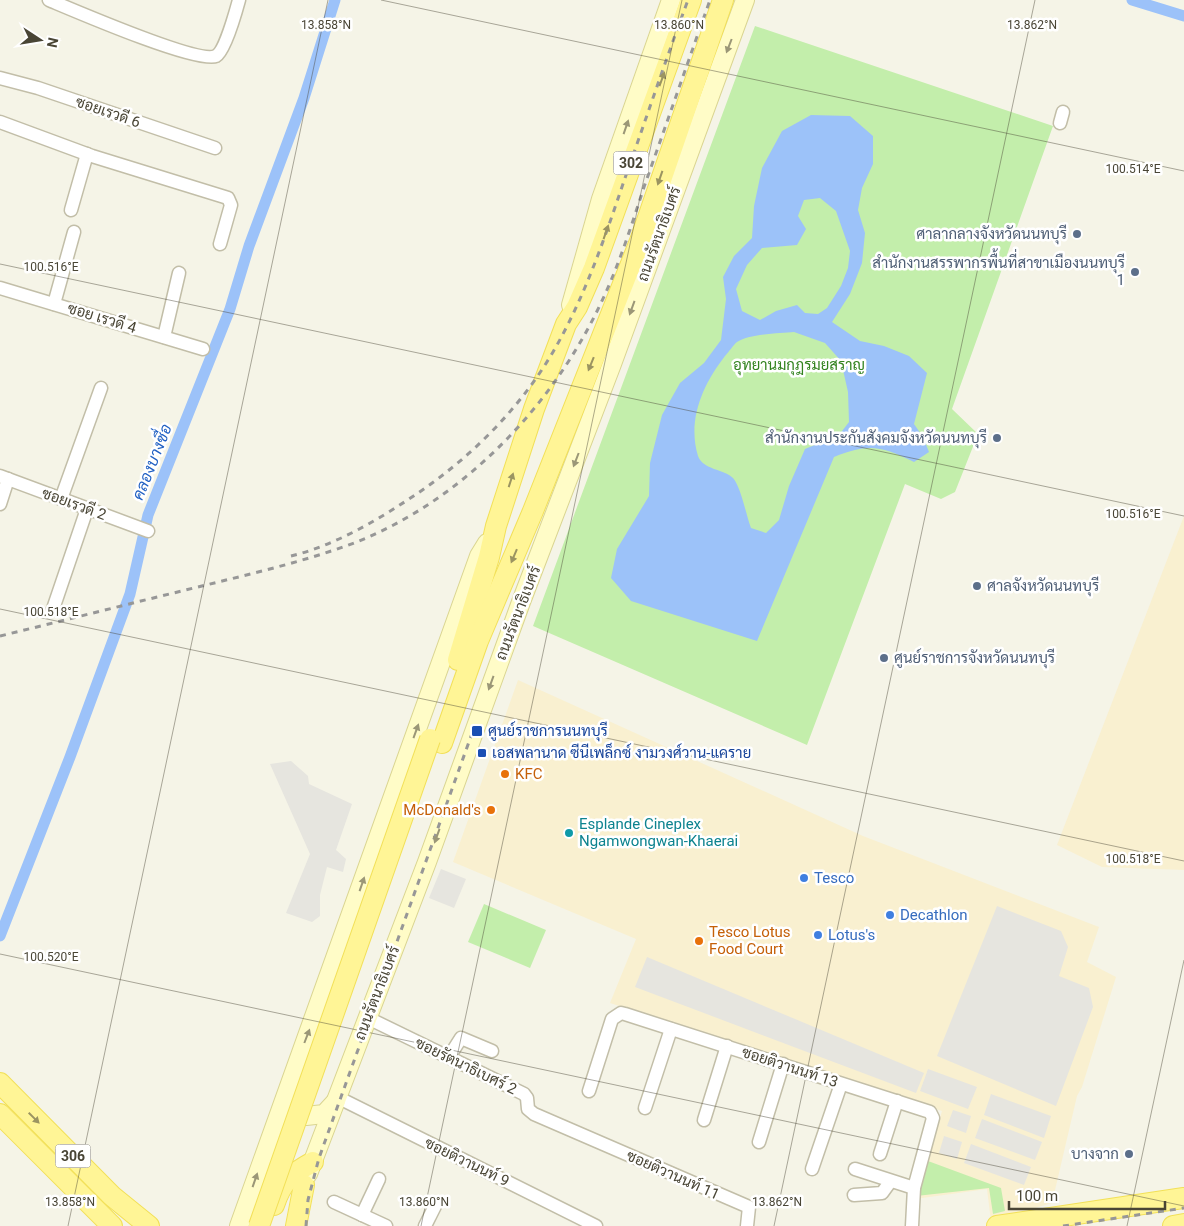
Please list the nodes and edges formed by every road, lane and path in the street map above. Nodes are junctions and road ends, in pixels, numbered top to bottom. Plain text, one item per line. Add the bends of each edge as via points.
1 (49, 0) edge
2 (239, 0) edge
3 (671, 0) edge
4 (691, 0) edge
5 (723, 0) edge
6 (746, 0) edge
7 (0, 78) edge
8 (0, 122) edge
9 (215, 148) dead end
10 (87, 154) junction
11 (71, 210) dead end
12 (74, 232) dead end
13 (220, 244) dead end
14 (179, 273) dead end
15 (0, 288) edge
16 (54, 304) junction
17 (566, 324) junction
18 (164, 337) junction
19 (203, 349) dead end
20 (101, 388) dead end
21 (4, 478) edge
22 (61, 499) junction
23 (0, 504) edge
24 (87, 509) junction
25 (496, 526) junction
26 (148, 531) dead end
27 (53, 609) dead end
28 (436, 741) junction
29 (368, 1018) junction
30 (671, 1028) junction
31 (727, 1046) junction
32 (492, 1051) dead end
33 (449, 1058) junction
34 (783, 1064) junction
35 (289, 1082) junction
36 (0, 1084) edge
37 (841, 1084) junction
38 (589, 1091) dead end
39 (337, 1099) junction
40 (897, 1101) junction
41 (645, 1108) dead end
42 (1, 1120) edge
43 (704, 1120) dead end
44 (580, 1134) joint
45 (759, 1142) dead end
46 (880, 1154) dead end
47 (313, 1162) junction
48 (812, 1169) dead end
49 (855, 1170) dead end
50 (379, 1178) dead end
51 (890, 1182) junction
52 (304, 1184) junction
53 (914, 1188) junction
54 (854, 1195) dead end
55 (1184, 1198) edge
56 (334, 1202) dead end
57 (435, 1206) dead end
58 (362, 1215) junction
59 (1184, 1224) edge
60 (112, 1226) edge
61 (148, 1226) edge
62 (239, 1226) edge
63 (259, 1226) edge
64 (267, 1226) edge
65 (273, 1226) edge
66 (289, 1226) edge
67 (296, 1226) edge
68 (386, 1226) edge
69 (425, 1226) edge
70 (596, 1226) edge
71 (747, 1226) edge
72 (912, 1226) edge
73 (997, 1226) edge
74 (1174, 1226) edge

1 - 2 street via 132,34 211,57 219,53 224,44
17 -> 3 main road, ถนนรัตนาธิเบศร์ / 302 via 601,199
17 -> 4 main road, ถนนรัตนาธิเบศร์ / 302 via 591,274
5 -> 28 main road, ถนนรัตนาธิเบศร์ / 302 via 640,240 533,512
6 -> 29 main road, ถนนรัตนาธิเบศร์
7 - 9 street, ซอยเรวดี 6
8 - 10 street
10 - 11 street
10 - 13 street via 228,198 231,205
12 - 16 street
14 - 18 street
15 - 16 street, ซอย เรวดี 4
16 - 18 street, ซอย เรวดี 4
25 -> 17 main road, ถนนรัตนาธิเบศร์ / 302
18 - 19 street, ซอย เรวดี 4
20 - 22 street
21 - 22 street, ซอยเรวดี 2
21 - 23 street
22 - 24 street, ซอยเรวดี 2
24 - 26 street, ซอยเรวดี 2
24 - 27 street
25 - 28 main road, ถนนรัตนาธิเบศร์ via 490,557
35 -> 25 main road, ถนนรัตนาธิเบศร์ / 302 via 479,556
28 - 63 main road, ถนนรัตนาธิเบศร์, bridge
28 - 65 main road, ถนนรัตนาธิเบศร์
29 - 33 street, ซอยรัตนาธิเบศร์ 2
29 - 39 main road, ถนนรัตนาธิเบศร์
30 - 31 street, ซอยติวานนท์ 13
30 - 38 street, ซอยติวานนท์ 13 via 625,1014 612,1018
30 - 41 street
31 - 34 street, ซอยติวานนท์ 13
31 - 43 street
32 - 33 street via 461,1038
33 - 44 street, ซอยรัตนาธิเบศร์ 2 via 524,1094 530,1111
34 - 37 street, ซอยติวานนท์ 13
34 - 45 street
35 - 39 main road via 292,1106 306,1116 324,1114
62 -> 35 main road, ถนนรัตนาธิเบศร์ / 302
36 -> 61 main road, 306 via 122,1205
37 - 40 street, ซอยติวานนท์ 13
37 - 48 street
39 - 47 main road, ถนนรัตนาธิเบศร์
39 - 70 street, ซอยติวานนท์ 9
40 - 46 street
40 - 53 street, ซอยติวานนท์ 13 via 930,1112 933,1118
42 - 60 main road, 306
44 - 71 street, ซอยติวานนท์ 11 via 749,1207
47 - 52 main road, ถนนรัตนาธิเบศร์
47 - 64 main road via 296,1172 280,1188
49 - 51 street
50 - 58 street
51 - 53 street
51 - 54 street via 882,1194
52 - 66 main road, ถนนรัตนาธิเบศร์
52 - 67 main road
53 - 72 street, ซอยติวานนท์ 13
55 - 73 main road
56 - 58 street
57 - 69 street
58 - 68 street
59 - 74 main road

